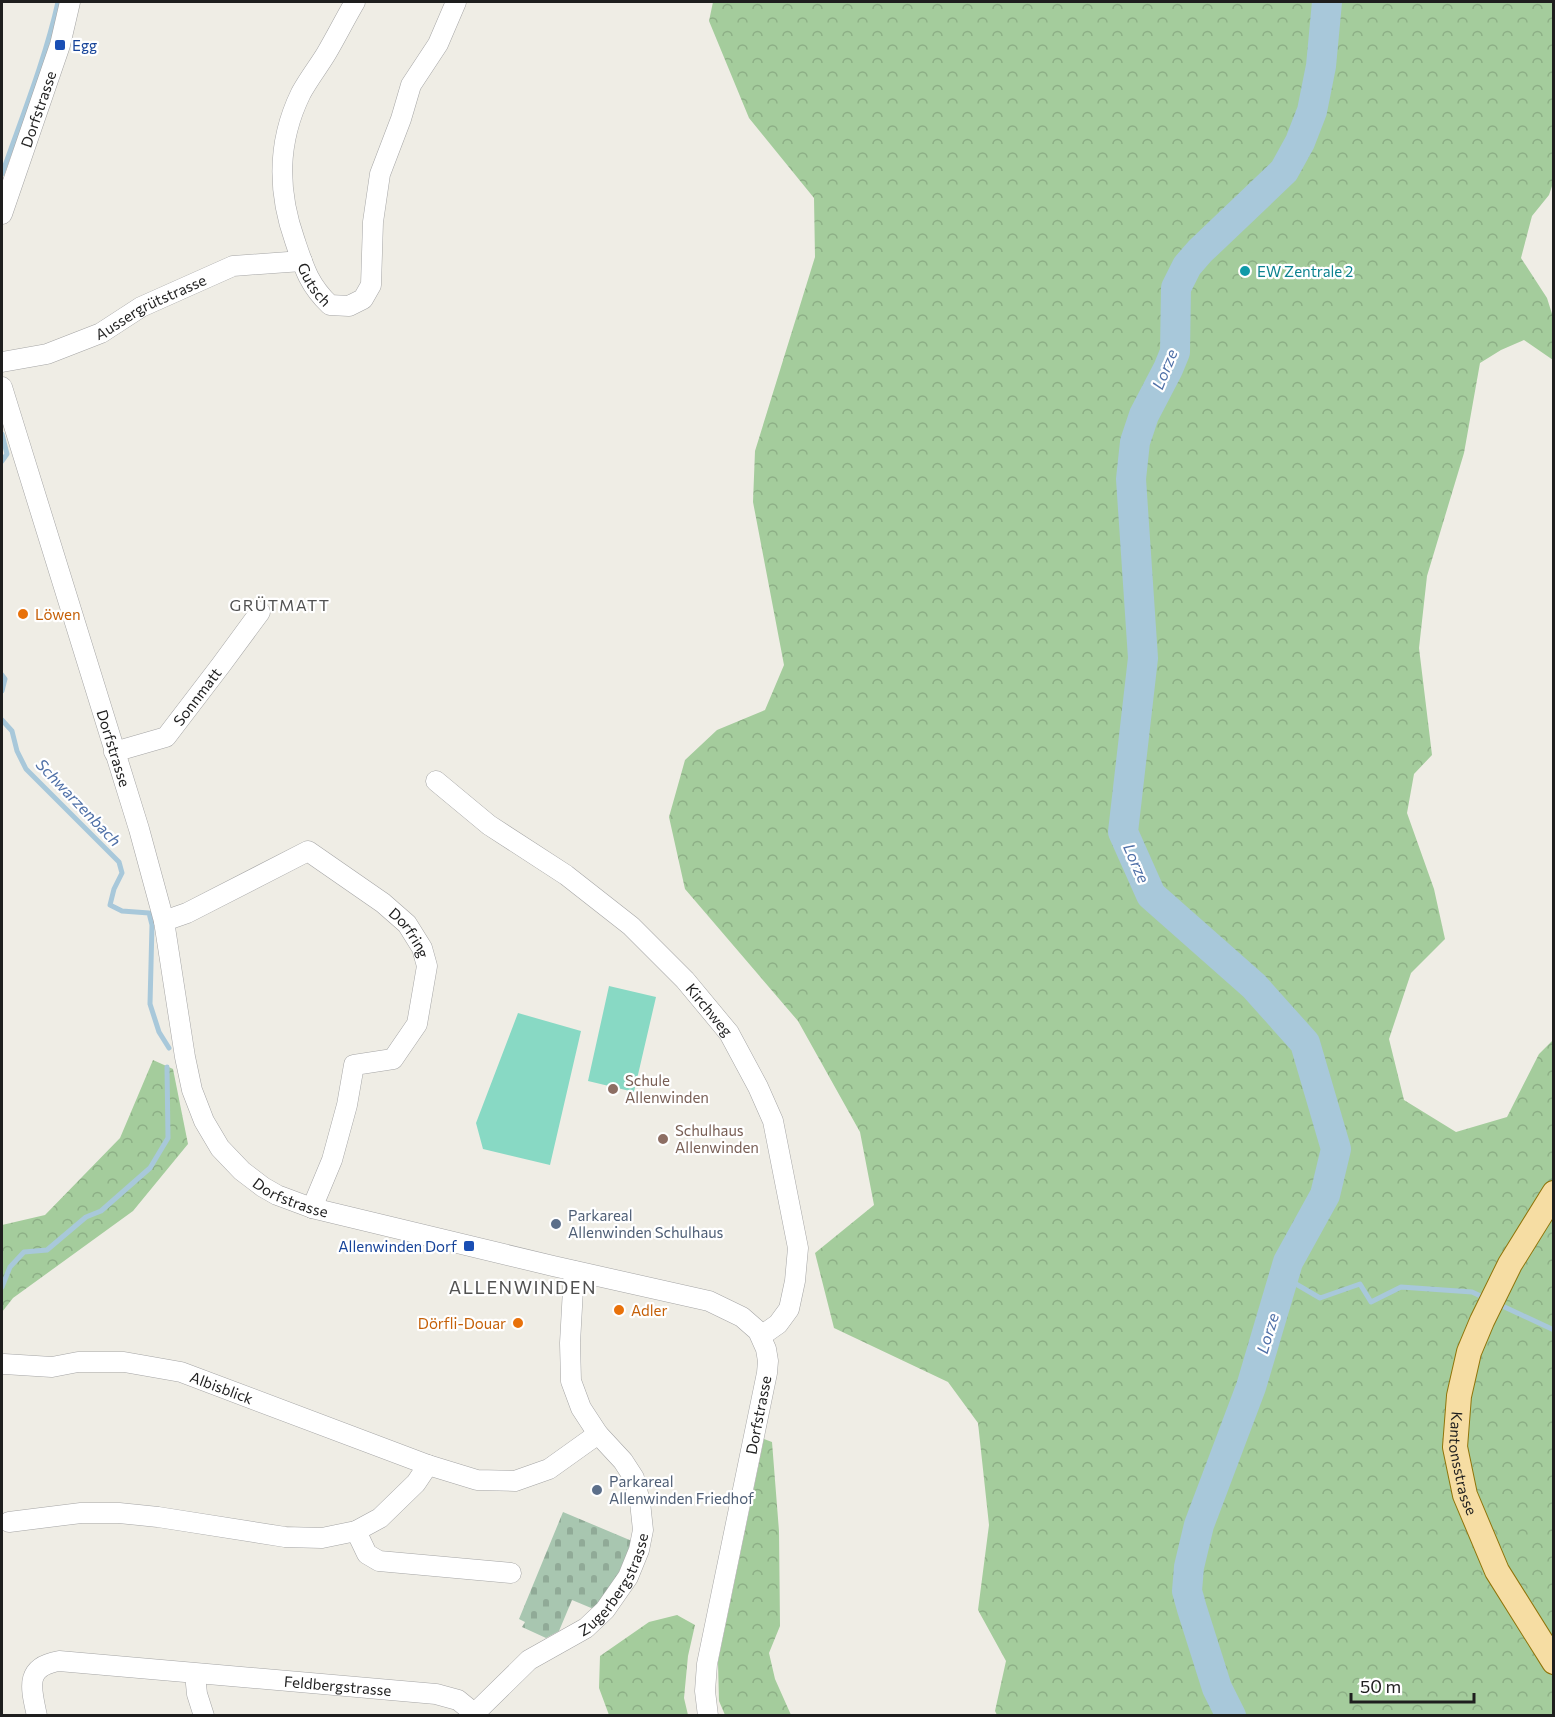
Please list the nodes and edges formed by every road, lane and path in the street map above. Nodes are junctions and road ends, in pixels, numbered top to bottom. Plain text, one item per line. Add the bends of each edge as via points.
1 (70, 2) edge
2 (355, 2) edge
3 (456, 2) edge
4 (2, 214) edge
5 (302, 261) junction
6 (2, 362) edge
7 (2, 387) edge
8 (260, 612) dead end
9 (114, 752) junction
10 (436, 781) dead end
11 (164, 921) junction
12 (1554, 1193) edge
13 (312, 1209) junction
14 (574, 1271) junction
15 (761, 1336) junction
16 (4, 1364) dead end
17 (598, 1434) junction
18 (428, 1465) junction
19 (9, 1522) dead end
20 (356, 1531) junction
21 (511, 1573) dead end
22 (1554, 1662) edge
23 (195, 1674) junction
24 (473, 1714) edge
25 (37, 1716) edge
26 (204, 1716) edge
27 (708, 1716) edge

1 - 4 street, Dorfstrasse via 60,45
2 - 5 street, Gutsch via 301,93 285,135 281,178 290,226
3 - 5 street, Gutsch via 438,44 411,85 380,174 373,222 371,285 363,299 349,306 330,305 317,293
5 - 6 street, Aussergrütstrasse via 233,266 141,307 101,333 47,354
7 - 9 street, Dorfstrasse
8 - 9 street, Sonnmatt via 166,737
9 - 11 street, Dorfstrasse
10 - 15 street, Kirchweg via 489,825 566,875 631,926 685,980 729,1033 773,1122 798,1248 789,1309 778,1324
11 - 13 street, Dorfstrasse via 185,1057 204,1121 220,1148 242,1171 277,1195
11 - 13 street, Dorfring via 308,852 383,903 407,924 422,948 427,966 417,1024 393,1059 354,1065 332,1161
12 - 22 main road, Kantonsstrasse via 1510,1264 1469,1353 1459,1396 1455,1447 1465,1495 1497,1571
13 - 14 street, Dorfstrasse
14 - 15 street, Dorfstrasse via 709,1301 742,1317
14 - 17 street, Zugerbergstrasse via 571,1381 581,1408
15 - 27 street, Dorfstrasse via 767,1354 767,1373 707,1664
16 - 18 street, Albisblick via 52,1367 78,1362 124,1362 181,1372
17 - 18 street, Albisblick via 549,1470 515,1481 477,1480
17 - 24 street, Zugerbergstrasse via 623,1461 634,1479 640,1502 643,1530 628,1577 605,1610 586,1628 529,1660
18 - 20 street via 416,1483 380,1518
19 - 20 street via 81,1513 119,1513 285,1537 322,1538
20 - 21 street via 366,1554 379,1561
23 - 24 street, Feldbergstrasse via 436,1694 458,1700
23 - 25 street, Feldbergstrasse via 59,1661 45,1664 34,1675 31,1689
23 - 26 street

